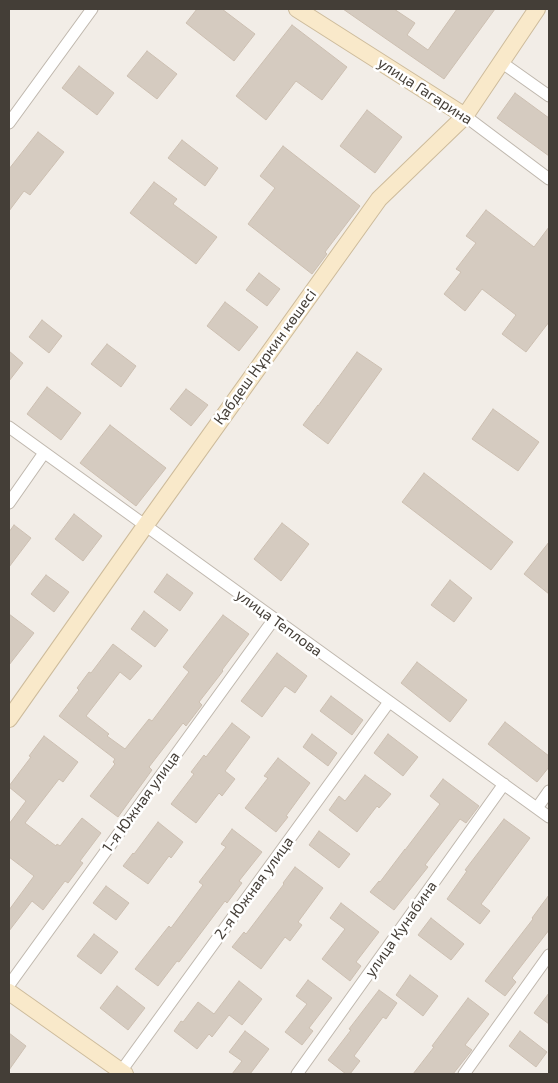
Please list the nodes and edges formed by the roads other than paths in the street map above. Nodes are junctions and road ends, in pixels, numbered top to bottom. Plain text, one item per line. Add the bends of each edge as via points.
1 (92, 9) edge
2 (297, 9) edge
3 (537, 9) edge
4 (501, 62) junction
5 (549, 96) edge
6 (465, 116) junction
7 (9, 123) edge
8 (549, 179) edge
9 (9, 427) edge
10 (44, 453) junction
11 (9, 503) edge
12 (144, 526) junction
13 (274, 620) junction
14 (389, 702) junction
15 (9, 719) edge
16 (504, 784) junction
17 (549, 790) edge
18 (537, 808) junction
19 (549, 817) edge
20 (549, 955) edge
21 (9, 985) edge
22 (9, 992) edge
23 (122, 1073) edge
24 (297, 1074) edge
25 (464, 1074) edge

1 - 7 street
2 - 6 street, улица Гагарина
3 - 4 street, Қабдеш Нұркин көшесі
4 - 5 street
4 - 6 street, Қабдеш Нұркин көшесі
6 - 8 street, улица Гагарина
6 - 12 street, Қабдеш Нұркин көшесі via 379,199
9 - 10 street, улица Теплова
10 - 11 street
10 - 12 street, улица Теплова
12 - 13 street, улица Теплова
12 - 15 street, Қабдеш Нұркин көшесі
13 - 14 street, улица Теплова
13 - 21 street, 1-я Южная улица
14 - 16 street, улица Теплова
14 - 23 street, 2-я Южная улица
16 - 18 street, улица Теплова
16 - 24 street, улица Кунабина
17 - 18 street
18 - 19 street, улица Теплова
20 - 25 street
22 - 23 street

